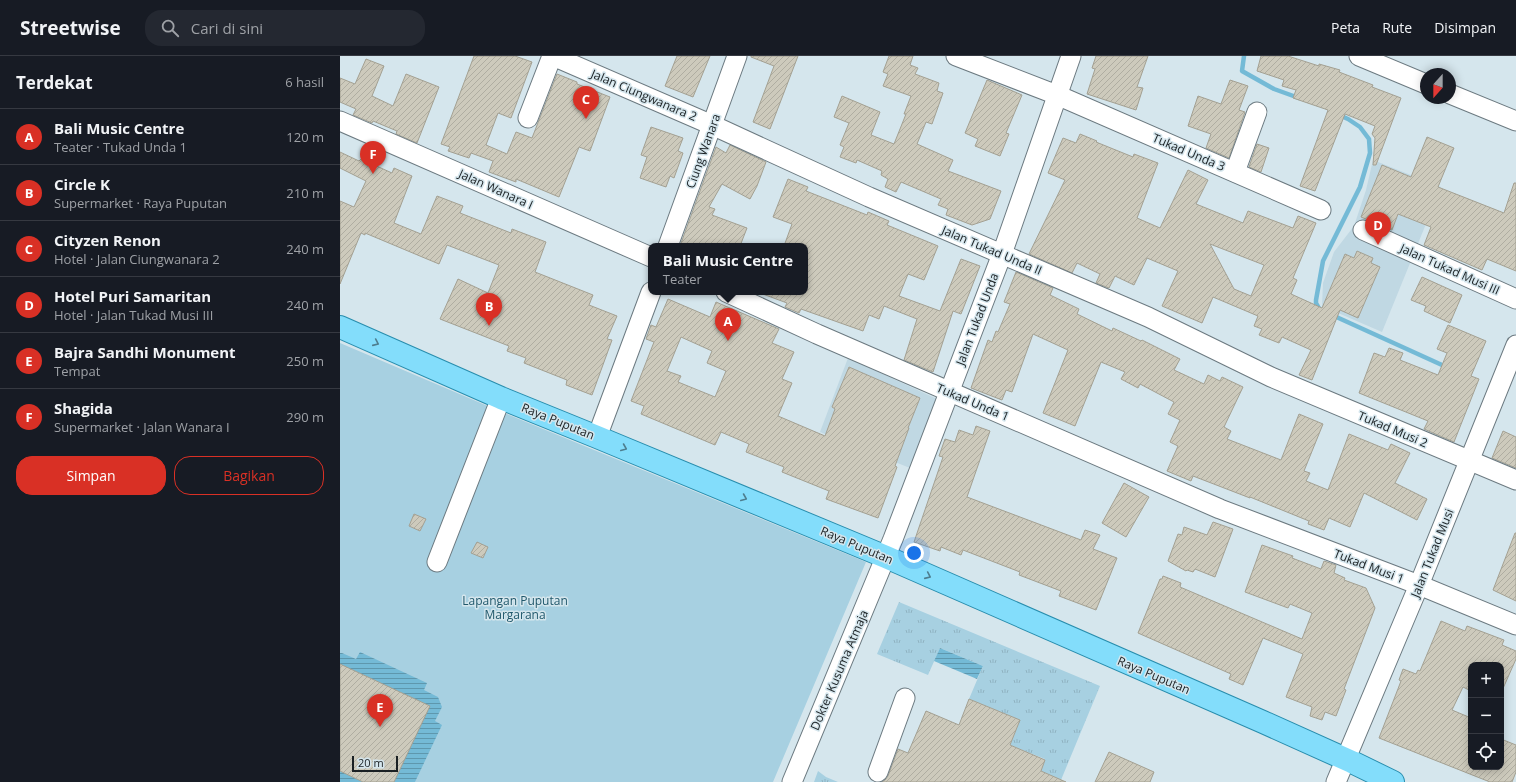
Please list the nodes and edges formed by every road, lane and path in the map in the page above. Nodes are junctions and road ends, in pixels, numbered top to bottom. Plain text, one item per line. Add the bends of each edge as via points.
1 (553, 56) edge
2 (737, 56) edge
3 (956, 56) edge
4 (1071, 56) edge
5 (1359, 56) edge
6 (1420, 81) edge
7 (1057, 95) junction
8 (1456, 96) edge
9 (1257, 112) dead end
10 (528, 118) dead end
11 (340, 121) edge
12 (1516, 121) edge
13 (712, 125) junction
14 (1235, 172) junction
15 (1321, 210) dead end
16 (1363, 230) dead end
17 (669, 243) edge
18 (1002, 254) junction
19 (648, 256) edge
20 (650, 295) edge
21 (732, 295) edge
22 (1516, 299) edge
23 (340, 327) edge
24 (1516, 345) edge
25 (1279, 381) joint
26 (950, 392) junction
27 (501, 398) junction
28 (598, 437) junction
29 (1470, 461) junction
30 (1516, 480) edge
31 (1220, 509) joint
32 (886, 557) junction
33 (437, 562) dead end
34 (1419, 585) junction
35 (1516, 625) edge
36 (905, 698) dead end
37 (1345, 759) junction
38 (878, 772) dead end
39 (792, 782) edge
40 (1336, 782) edge
41 (1393, 782) edge

1 - 10 street
1 - 13 street, Jalan Ciungwanara 2
2 - 13 street, Ciung Wanara
3 - 7 street, Tukad Unda 3
4 - 7 street, Jalan Tukad Unda
5 - 6 street
7 - 14 street, Tukad Unda 3
7 - 18 street, Jalan Tukad Unda
8 - 12 street
9 - 14 street
11 - 19 street, Jalan Wanara I
13 - 17 street, Ciung Wanara
13 - 18 street, Jalan Tukad Unda II
14 - 15 street, Tukad Unda 3
16 - 22 street, Jalan Tukad Musi III
18 - 25 street, Jalan Tukad Unda II via 1148,317
18 - 26 street, Jalan Tukad Unda
20 - 28 street
21 - 26 street, Tukad Unda 1
23 -> 27 main road, Raya Puputan
24 - 29 street, Jalan Tukad Musi
25 - 29 street, Tukad Musi 2
26 - 31 street, Tukad Unda 1
26 - 32 street, Jalan Tukad Unda
27 - 28 main road, Raya Puputan
27 - 33 street
28 -> 32 main road, Raya Puputan
29 - 30 street, Tukad Musi 2
29 - 34 street, Jalan Tukad Musi
31 - 34 street, Tukad Musi 1
32 -> 37 main road, Raya Puputan
32 - 39 street, Dokter Kusuma Atmaja
34 - 35 street, Tukad Musi 1
34 - 37 street, Jalan Tukad Musi
36 - 38 street
37 - 40 street, Jalan Tukad Musi
37 - 41 main road, Raya Puputan

